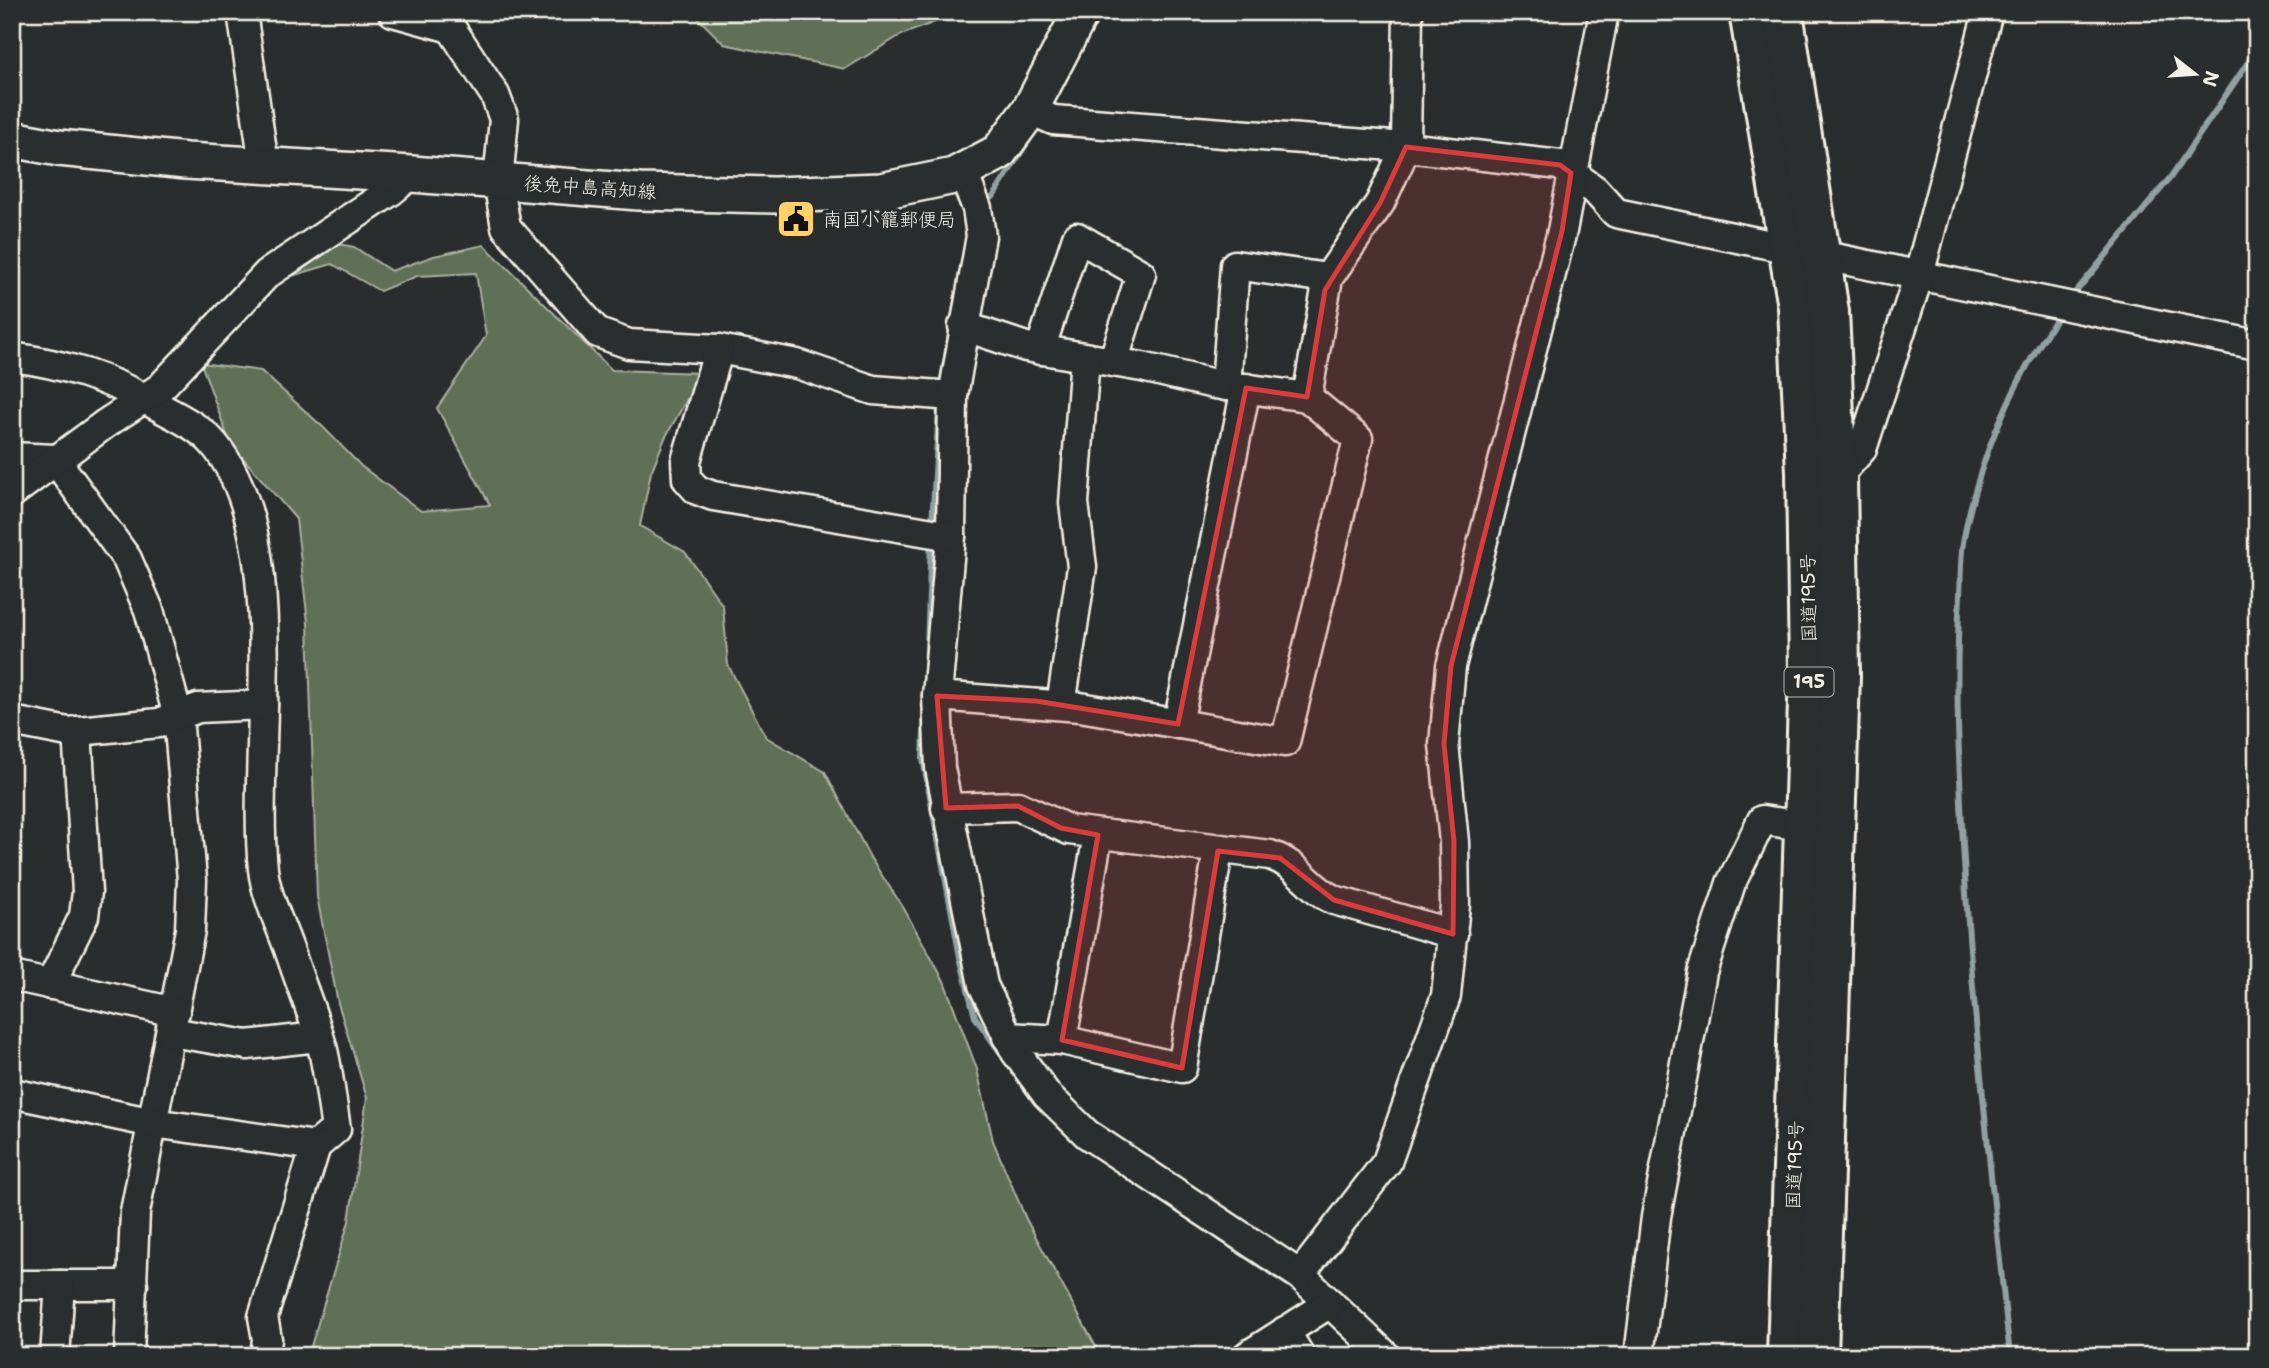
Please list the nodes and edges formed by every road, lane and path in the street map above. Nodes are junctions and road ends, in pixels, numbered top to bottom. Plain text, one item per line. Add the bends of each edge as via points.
1 (242, 12) edge
2 (393, 12) edge
3 (1081, 12) edge
4 (1408, 12) edge
5 (1604, 12) edge
6 (1749, 12) edge
7 (1783, 12) edge
8 (1988, 12) edge
9 (448, 20) edge
10 (1030, 110) junction
11 (12, 139) edge
12 (1406, 147) junction
13 (264, 165) junction
14 (962, 173) junction
15 (1571, 173) junction
16 (412, 174) junction
17 (498, 181) junction
18 (1805, 251) junction
19 (1919, 275) junction
20 (1328, 278) junction
21 (963, 326) junction
22 (2257, 345) edge
23 (719, 349) junction
24 (1040, 350) junction
25 (12, 357) edge
26 (1085, 358) junction
27 (1113, 362) junction
28 (1236, 387) junction
29 (953, 396) junction
30 (1307, 397) junction
31 (145, 398) junction
32 (12, 457) edge
33 (55, 459) junction
34 (1837, 477) junction
35 (12, 493) edge
36 (945, 535) junction
37 (937, 696) junction
38 (263, 705) junction
39 (1061, 705) junction
40 (178, 716) junction
41 (12, 721) edge
42 (1178, 724) junction
43 (77, 731) junction
44 (946, 808) junction
45 (1820, 829) junction
46 (1098, 835) junction
47 (1218, 851) junction
48 (1454, 934) junction
49 (12, 976) edge
50 (50, 985) junction
51 (173, 1022) junction
52 (318, 1037) junction
53 (1007, 1037) junction
54 (1062, 1040) junction
55 (12, 1093) edge
56 (153, 1123) junction
57 (316, 1146) junction
58 (1300, 1275) junction
59 (133, 1284) junction
60 (12, 1285) edge
61 (60, 1285) junction
62 (1330, 1303) junction
63 (1285, 1331) junction
64 (55, 1356) edge
65 (129, 1356) edge
66 (265, 1356) edge
67 (1247, 1356) edge
68 (1300, 1356) edge
69 (1386, 1356) edge
70 (1639, 1356) edge
71 (1787, 1356) edge
72 (1818, 1356) edge

1 - 13 street
2 - 9 street
3 - 10 main road, 後免中島高知線
4 - 12 street
5 - 15 street
6 - 18 highway, 国道195号 / 195
7 - 18 highway, 国道195号 / 195
8 - 19 street
9 - 17 street via 495,94 504,118
10 - 12 street via 1053,120
10 - 14 main road, 後免中島高知線 via 999,152
11 - 13 main road, 後免中島高知線 via 59,148
12 - 15 street via 1560,166
12 - 20 street via 1380,203
13 - 16 main road, 後免中島高知線
14 - 17 main road, 後免中島高知線 via 881,191 774,195 639,192
14 - 21 street via 981,223
15 - 18 street via 1616,213
15 - 48 street via 1562,231 1451,666 1444,744 1454,842
16 - 17 main road, 後免中島高知線
16 - 31 street via 267,274 185,364
17 - 23 street via 506,228 598,332 629,344
18 - 19 street
18 - 34 highway, 国道195号 / 195 via 1829,312
18 - 45 highway, 国道195号 / 195 via 1798,307 1809,670
19 - 22 street
19 - 34 street via 1862,449
20 - 28 street via 1235,265
20 - 30 street
21 - 24 street
21 - 29 street
23 - 29 street via 797,364 873,390
23 - 36 street via 686,461 687,479 697,489 713,496
24 - 26 street
24 - 27 street via 1077,237 1141,274
25 - 31 street via 83,370
26 - 27 street
26 - 39 street via 1074,491 1082,567
27 - 28 street
28 - 30 street
28 - 42 street
29 - 36 street
30 - 42 street via 1358,439 1285,742
31 - 33 street
31 - 38 street via 212,442 240,487 256,553
32 - 33 street
33 - 35 street
33 - 40 street via 127,559 149,610
34 - 45 highway, 国道195号 / 195 via 1840,676
36 - 37 street
37 - 39 street
37 - 44 street
38 - 40 street via 198,709
38 - 52 street via 264,872
39 - 42 street
40 - 43 street via 159,723
40 - 51 street via 192,880 190,929
41 - 43 street
43 - 50 street via 87,892 83,916
44 - 46 street via 1018,806 1061,828
44 - 53 street via 977,966
45 - 70 street via 1762,820 1731,883 1702,972 1656,1217
45 - 71 highway, 国道195号 / 195
45 - 72 highway, 国道195号 / 195
46 - 47 street
46 - 54 street
47 - 48 street via 1280,858 1334,900
47 - 54 street via 1182,1068
48 - 58 street via 1446,996 1395,1144 1374,1180
49 - 50 street
50 - 51 street
51 - 52 street via 247,1045
51 - 56 street
52 - 57 street via 336,1129
53 - 54 street
53 - 58 street via 1047,1095 1087,1134
55 - 56 street
56 - 57 street
56 - 59 street via 135,1213
57 - 66 street via 263,1317
58 - 62 street
59 - 61 street
59 - 65 street
60 - 61 street
61 - 64 street
62 - 63 street
62 - 69 street
63 - 67 street
63 - 68 street

